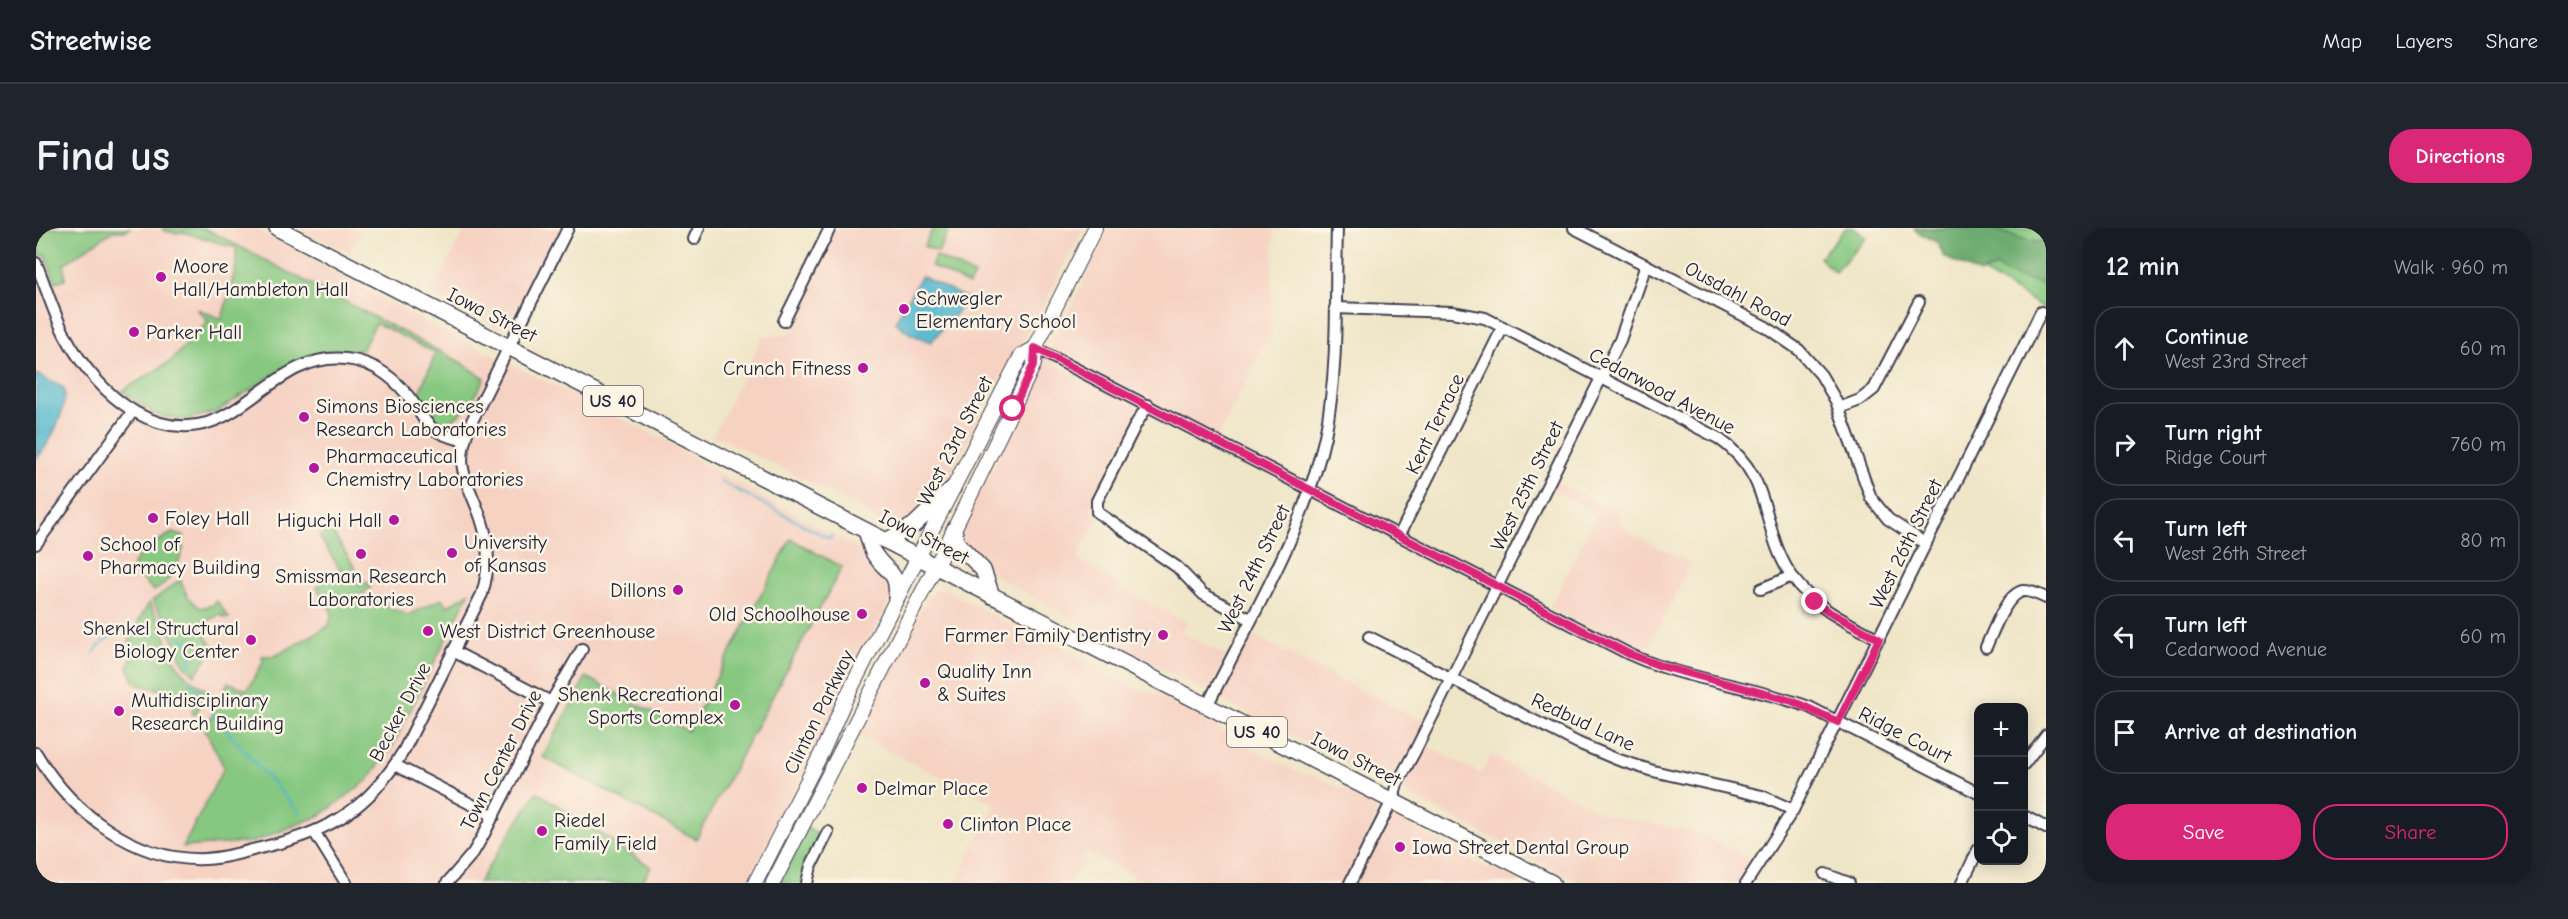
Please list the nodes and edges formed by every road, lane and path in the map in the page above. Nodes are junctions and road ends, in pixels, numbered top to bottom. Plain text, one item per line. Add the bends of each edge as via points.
1 (277, 228) edge
2 (568, 228) edge
3 (699, 228) edge
4 (830, 228) edge
5 (1095, 228) edge
6 (1337, 228) edge
7 (1574, 228) edge
8 (694, 238) dead end
9 (36, 263) edge
10 (1646, 265) junction
11 (1919, 302) dead end
12 (1335, 308) junction
13 (2041, 312) dead end
14 (784, 321) dead end
15 (1503, 327) junction
16 (509, 348) junction
17 (1035, 348) junction
18 (1601, 377) junction
19 (1148, 405) junction
20 (1839, 408) junction
21 (133, 411) junction
22 (465, 441) junction
23 (953, 488) junction
24 (1310, 489) junction
25 (954, 530) junction
26 (866, 531) junction
27 (1399, 537) junction
28 (886, 541) junction
29 (36, 544) edge
30 (1926, 544) junction
31 (917, 557) junction
32 (935, 566) junction
33 (1791, 576) junction
34 (1497, 586) junction
35 (1761, 589) dead end
36 (992, 596) junction
37 (2046, 598) edge
38 (896, 599) junction
39 (1250, 619) junction
40 (1369, 637) dead end
41 (1879, 639) junction
42 (1986, 647) dead end
43 (582, 649) dead end
44 (453, 651) junction
45 (1451, 679) junction
46 (551, 702) junction
47 (1207, 706) junction
48 (1838, 722) junction
49 (2046, 735) edge
50 (36, 753) edge
51 (2028, 759) edge
52 (395, 765) junction
53 (1974, 791) edge
54 (1392, 801) junction
55 (1793, 810) junction
56 (494, 816) junction
57 (2028, 818) edge
58 (2046, 828) edge
59 (828, 832) dead end
60 (315, 833) junction
61 (1974, 858) edge
62 (1825, 874) dead end
63 (346, 883) edge
64 (447, 883) edge
65 (755, 883) edge
66 (773, 883) edge
67 (807, 883) edge
68 (1350, 883) edge
69 (1552, 883) edge
70 (1746, 883) edge
71 (1849, 883) edge
72 (1962, 883) edge

1 - 16 highway, Iowa Street / US 40
2 - 16 street, Becker Drive
3 - 8 street
4 - 14 street
5 - 17 main road, West 23rd Street
6 - 12 street, West 24th Street
7 - 10 street, Ousdahl Road
9 - 21 street via 58,321 75,350 94,376
10 - 18 street, West 25th Street via 1629,318
10 - 20 street, Ousdahl Road via 1786,339 1821,375
11 - 20 street via 1874,389
12 - 15 street, Cedarwood Avenue via 1465,313
12 - 24 street, West 24th Street via 1329,416
13 - 30 street, West 26th Street
15 - 18 street, Cedarwood Avenue
15 - 27 street, Kent Terrace
16 - 22 street, Becker Drive
16 - 26 highway, Iowa Street / US 40
17 - 19 street, Ridge Court
17 - 23 main road, West 23rd Street via 1022,356
17 - 25 main road, West 23rd Street via 1034,364
18 - 33 street, Cedarwood Avenue via 1718,438 1736,453 1760,488 1775,540
18 - 34 street, West 25th Street
19 - 24 street, Ridge Court
19 - 39 street via 1097,501 1097,512 1178,567 1203,594
20 - 30 street, Ousdahl Road via 1871,498 1888,519
21 - 22 street via 169,426 204,424 235,410 300,366 344,359 384,372 433,429
21 - 29 street
22 - 44 street, Becker Drive via 462,470 486,537 488,567 482,594
23 - 28 highway via 907,532
23 - 31 main road, West 23rd Street
24 - 27 street, Ridge Court
24 - 39 street, West 24th Street
25 - 32 main road, West 23rd Street
25 - 36 highway via 957,543 983,570
26 - 28 highway, Iowa Street / US 40
26 - 38 highway via 874,554 894,575
27 - 34 street, Ridge Court
28 - 31 highway, Iowa Street / US 40
30 - 41 street, West 26th Street
31 - 32 highway, Iowa Street / US 40
31 - 38 main road, Clinton Parkway
32 - 36 highway, Iowa Street / US 40
32 - 66 main road, Clinton Parkway
33 - 35 street
33 - 41 street, Cedarwood Avenue via 1827,611
34 - 45 street, West 25th Street
34 - 48 street, Ridge Court via 1639,659 1792,701
36 - 47 highway, Iowa Street / US 40
37 - 42 street via 2030,591 2012,597
38 - 65 main road, Clinton Parkway
39 - 47 street, West 24th Street
40 - 45 street, Redbud Lane
41 - 48 street, West 26th Street
43 - 46 street, Town Center Drive
44 - 46 street
44 - 52 street, Becker Drive
45 - 54 street, West 25th Street via 1396,784
45 - 55 street, Redbud Lane via 1630,764 1762,796
46 - 56 street, Town Center Drive
47 - 54 highway, Iowa Street / US 40
48 - 53 street, Ridge Court
48 - 55 street, West 26th Street
49 - 51 street
50 - 60 street, Becker Drive via 53,779 79,806 118,836 153,852 184,859 220,858
52 - 56 street
52 - 60 street, Becker Drive via 355,808
54 - 68 street, West 25th Street
54 - 69 highway, Iowa Street / US 40
55 - 70 street, West 26th Street
56 - 64 street, Town Center Drive via 472,853
57 - 58 street
59 - 67 street
60 - 63 street
61 - 72 street
62 - 71 street

